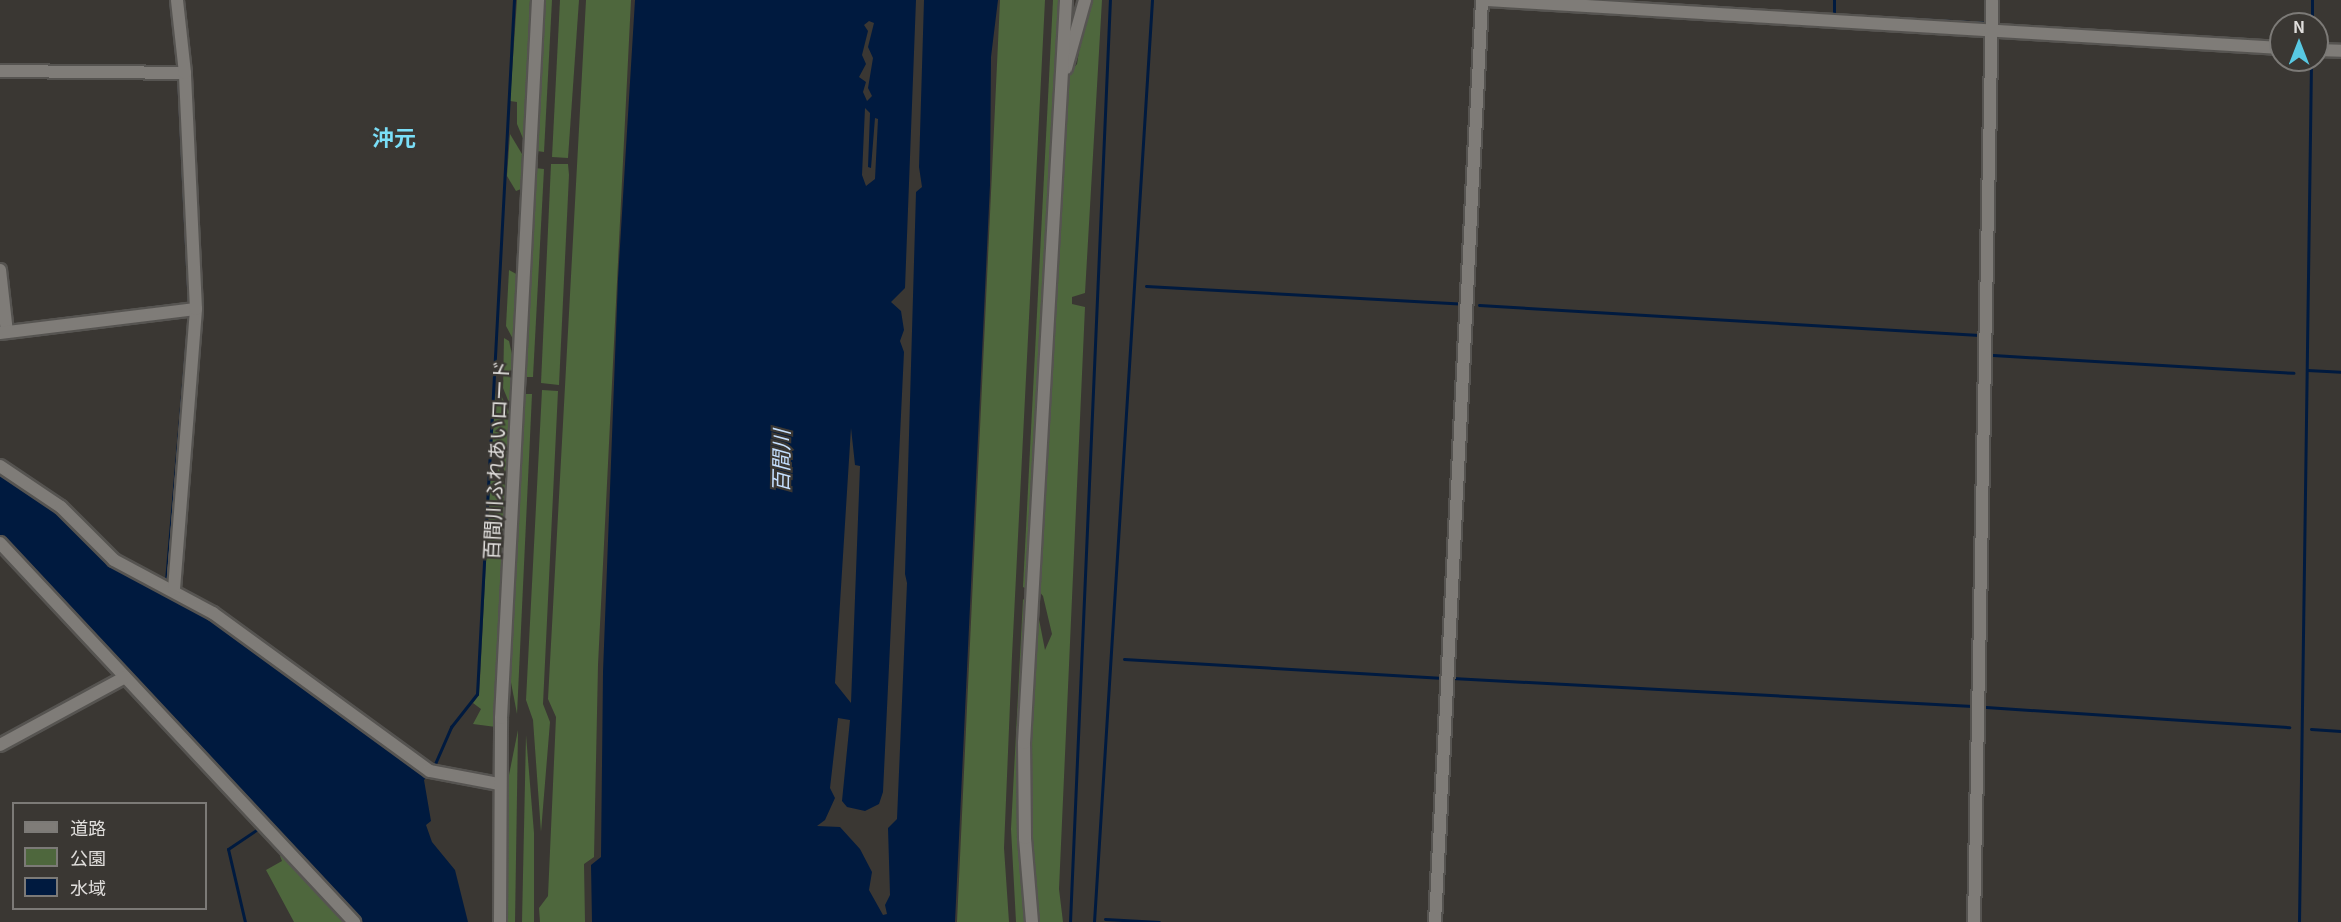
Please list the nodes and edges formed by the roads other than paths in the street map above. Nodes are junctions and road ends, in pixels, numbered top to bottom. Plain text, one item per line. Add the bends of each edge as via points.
1 (177, 0) edge
2 (538, 0) edge
3 (1066, 0) edge
4 (1085, 0) edge
5 (1482, 0) edge
6 (1487, 0) edge
7 (1992, 0) edge
8 (1992, 30) junction
9 (2269, 47) edge
10 (0, 70) edge
11 (180, 73) junction
12 (1062, 76) junction
13 (0, 270) edge
14 (191, 309) junction
15 (3, 333) edge
16 (0, 466) edge
17 (0, 543) edge
18 (174, 589) junction
19 (125, 677) junction
20 (0, 746) edge
21 (499, 784) junction
22 (354, 922) edge
23 (501, 922) edge
24 (1032, 922) edge
25 (1435, 922) edge
26 (1974, 922) edge

1 - 11 street
2 - 21 street, 百間川ふれあいロード
3 - 12 street
4 - 12 street
5 - 25 street
6 - 8 street
7 - 8 street
8 - 9 street
8 - 26 street
10 - 11 street
11 - 14 street
12 - 24 street via 1024,742 1025,838
13 - 15 street
14 - 15 street
14 - 18 street
16 - 18 street via 61,507 114,560
17 - 19 street
18 - 21 street via 430,771
19 - 20 street
19 - 22 street
21 - 23 street, 百間川ふれあいロード

